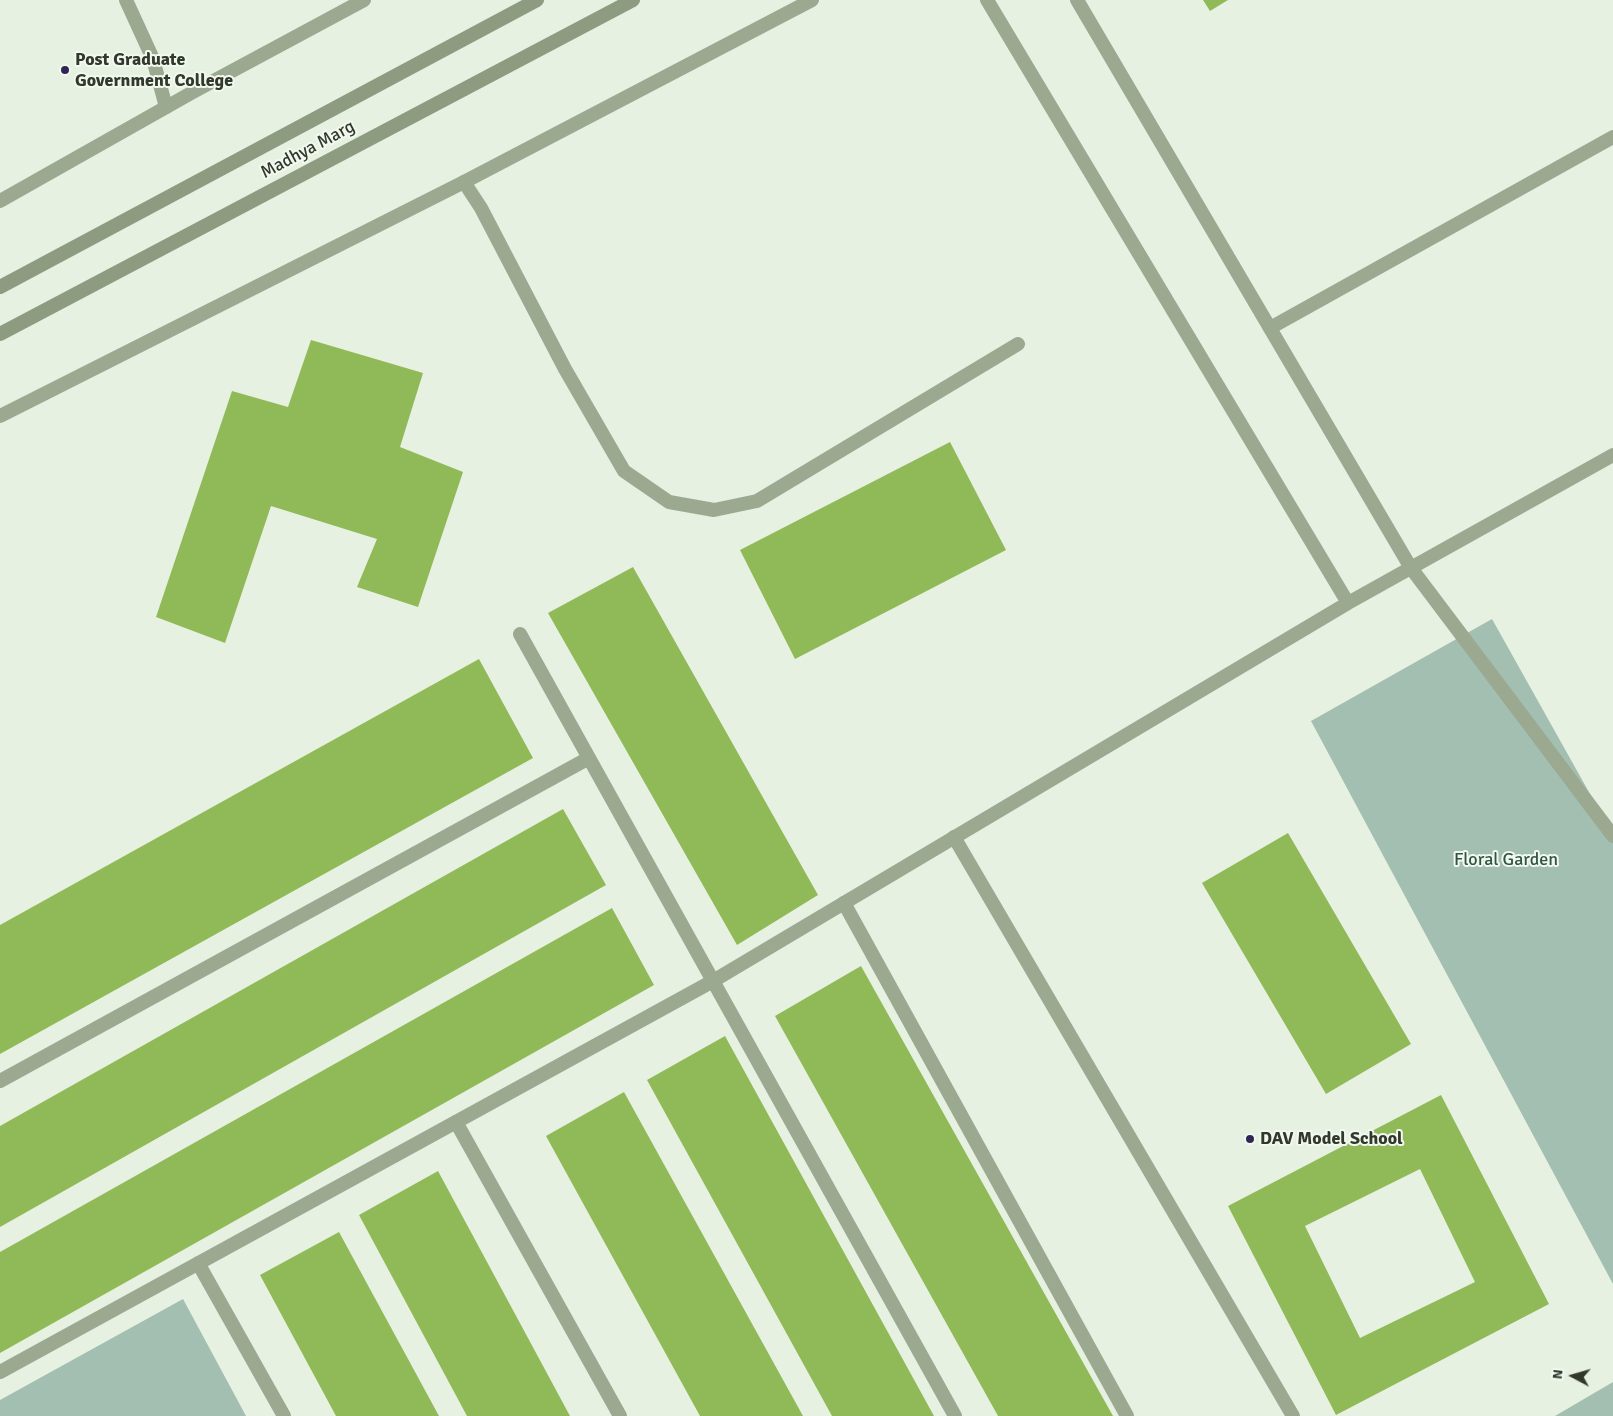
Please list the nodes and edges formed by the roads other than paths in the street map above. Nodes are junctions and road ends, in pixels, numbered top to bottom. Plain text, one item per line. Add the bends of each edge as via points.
1 (126, 0) edge
2 (364, 0) edge
3 (538, 0) edge
4 (633, 0) edge
5 (812, 0) edge
6 (987, 0) edge
7 (1077, 0) edge
8 (166, 107) junction
9 (1613, 137) edge
10 (464, 182) junction
11 (0, 200) edge
12 (0, 287) edge
13 (1270, 328) junction
14 (0, 334) edge
15 (1018, 344) dead end
16 (0, 416) edge
17 (1613, 455) edge
18 (1411, 568) junction
19 (1348, 603) junction
20 (520, 634) dead end
21 (589, 758) junction
22 (1613, 836) edge
23 (954, 837) junction
24 (844, 903) junction
25 (713, 981) junction
26 (0, 1081) edge
27 (456, 1122) junction
28 (198, 1263) junction
29 (0, 1372) edge
30 (284, 1416) edge
31 (620, 1416) edge
32 (955, 1416) edge
33 (1127, 1416) edge
34 (1293, 1416) edge

1 - 8 street via 152,60
2 - 8 street
3 - 12 main road, Madhya Marg
4 - 14 main road, Madhya Marg
5 - 10 street
6 - 19 street
7 - 13 street
8 - 11 street
9 - 13 street
10 - 15 street via 624,471 669,502 714,510 756,501
10 - 16 street
13 - 18 street
17 - 18 street
18 - 19 street
18 - 22 street
19 - 23 street
20 - 21 street
21 - 25 street
21 - 26 street
23 - 24 street
23 - 34 street
24 - 25 street
24 - 33 street
25 - 27 street
25 - 32 street
27 - 28 street
27 - 31 street
28 - 29 street
28 - 30 street

